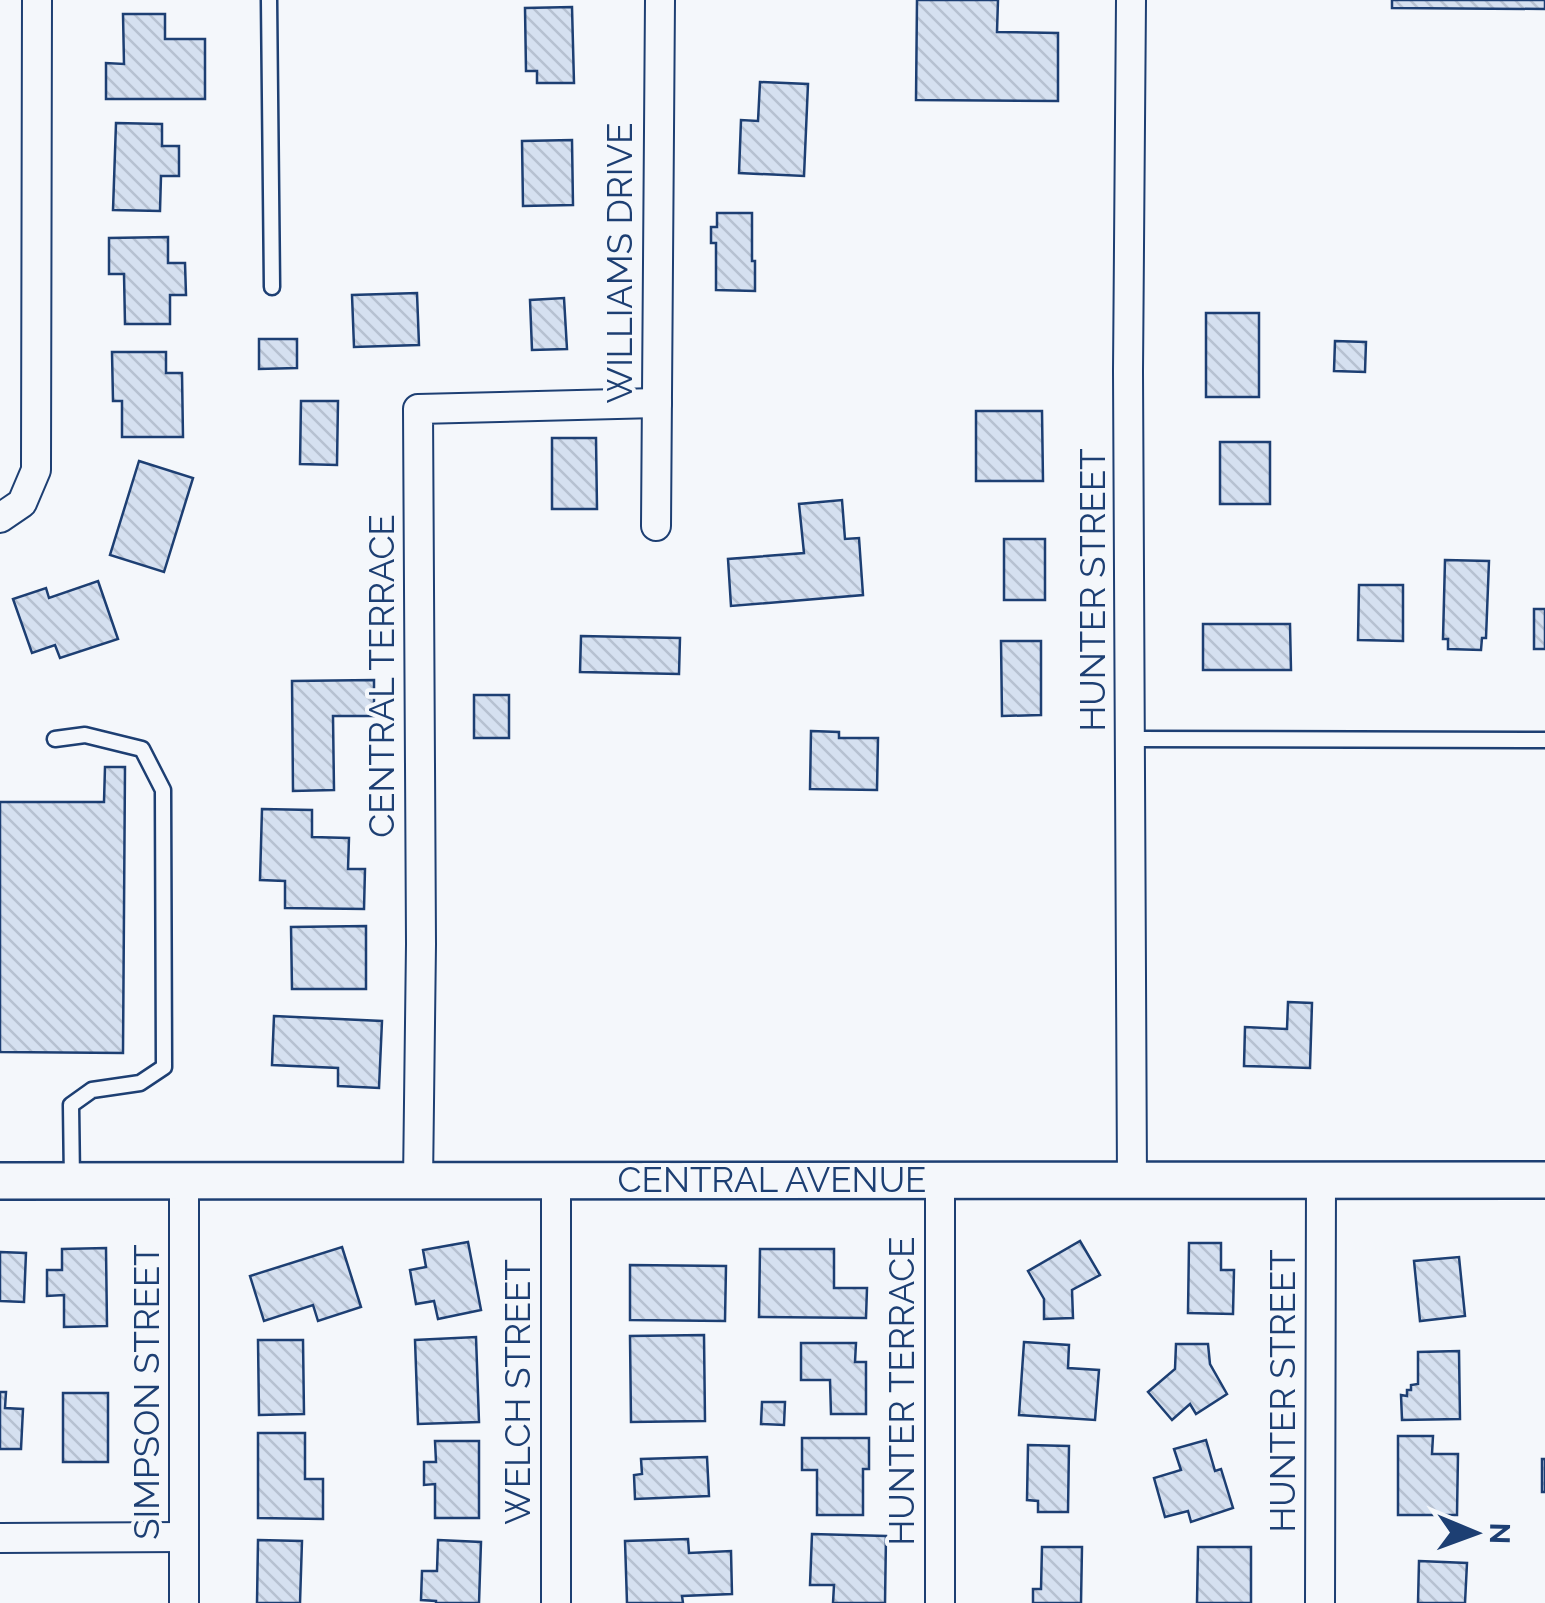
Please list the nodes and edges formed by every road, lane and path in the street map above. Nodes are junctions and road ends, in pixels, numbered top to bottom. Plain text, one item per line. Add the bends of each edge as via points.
1 (37, 0) edge
2 (268, 0) edge
3 (660, 0) edge
4 (1130, 0) edge
5 (272, 287) dead end
6 (656, 404) junction
7 (0, 518) edge
8 (656, 526) dead end
9 (55, 738) dead end
10 (1132, 739) junction
11 (1545, 740) edge
12 (940, 1179) junction
13 (556, 1180) junction
14 (1132, 1180) junction
15 (1321, 1180) junction
16 (1545, 1180) edge
17 (72, 1181) junction
18 (0, 1182) edge
19 (184, 1182) junction
20 (418, 1182) junction
21 (0, 1538) edge
22 (184, 1538) junction
23 (184, 1603) edge
24 (556, 1603) edge
25 (940, 1603) edge
26 (1320, 1603) edge

1 - 7 street via 36,470 22,503
2 - 5 lane
3 - 6 street, WILLIAMS DRIVE
4 - 10 street, HUNTER STREET
6 - 8 street, WILLIAMS DRIVE
6 - 20 street, CENTRAL TERRACE via 418,409
9 - 17 lane via 85,735 142,750 163,790 164,1067 140,1083 92,1090 72,1105
10 - 11 lane
10 - 14 street, HUNTER STREET
12 - 13 street, CENTRAL AVENUE
12 - 14 street, CENTRAL AVENUE
12 - 25 street, HUNTER TERRACE
13 - 20 street, CENTRAL AVENUE
13 - 24 street, WELCH STREET
14 - 15 street, CENTRAL AVENUE
15 - 16 street, CENTRAL AVENUE
15 - 26 street, HUNTER STREET
17 - 18 street, CENTRAL AVENUE
17 - 19 street, CENTRAL AVENUE
19 - 20 street, CENTRAL AVENUE
19 - 22 street, SIMPSON STREET
21 - 22 street
22 - 23 street, SIMPSON STREET

